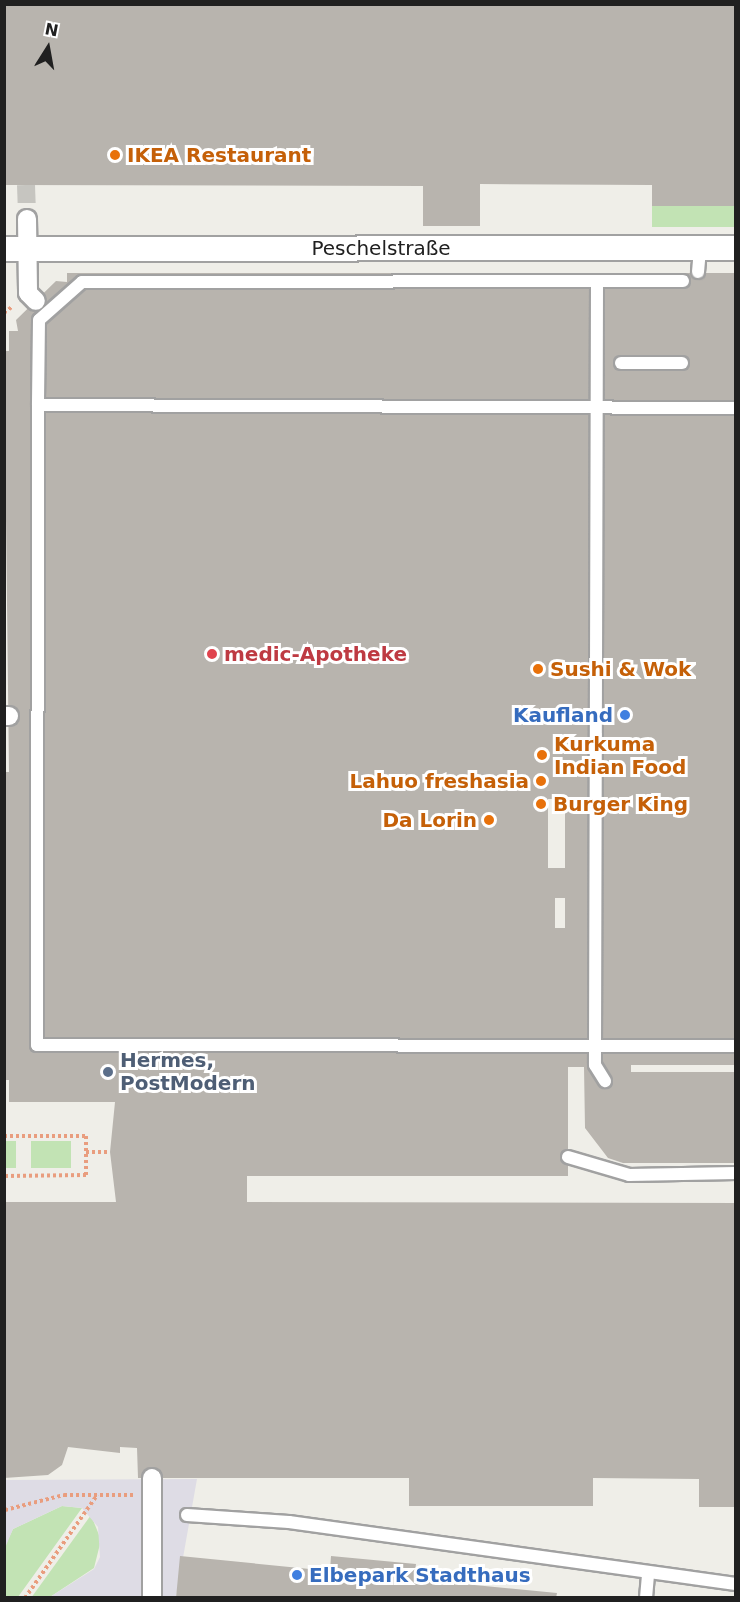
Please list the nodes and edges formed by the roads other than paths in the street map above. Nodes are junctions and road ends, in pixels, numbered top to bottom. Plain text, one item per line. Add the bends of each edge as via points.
1 (27, 219) tunnel mouth
2 (700, 248) junction
3 (735, 248) edge
4 (15, 249) edge
5 (698, 272) dead end
6 (683, 281) dead end
7 (597, 285) junction
8 (36, 301) dead end
9 (621, 363) dead end
10 (682, 363) dead end
11 (38, 405) junction
12 (735, 408) edge
13 (598, 409) junction
14 (595, 1044) junction
15 (735, 1046) edge
16 (605, 1081) dead end
17 (568, 1156) dead end
18 (735, 1173) edge
19 (152, 1486) road end
20 (187, 1515) dead end
21 (648, 1573) junction
22 (735, 1584) edge
23 (152, 1598) edge
24 (646, 1598) edge

1 - 4 street
2 - 3 street, Peschelstraße
2 - 4 street, Peschelstraße
2 - 5 lane
4 - 8 street via 28,293
6 - 7 lane
7 - 11 lane via 82,282 39,320
7 - 13 lane
9 - 10 lane
11 - 13 lane
11 - 14 lane via 37,1045
12 - 13 lane
13 - 14 lane
14 - 15 lane
14 - 16 lane via 595,1065
17 - 18 lane via 629,1175
19 - 23 street
20 - 21 lane via 289,1522
21 - 22 lane
21 - 24 lane

